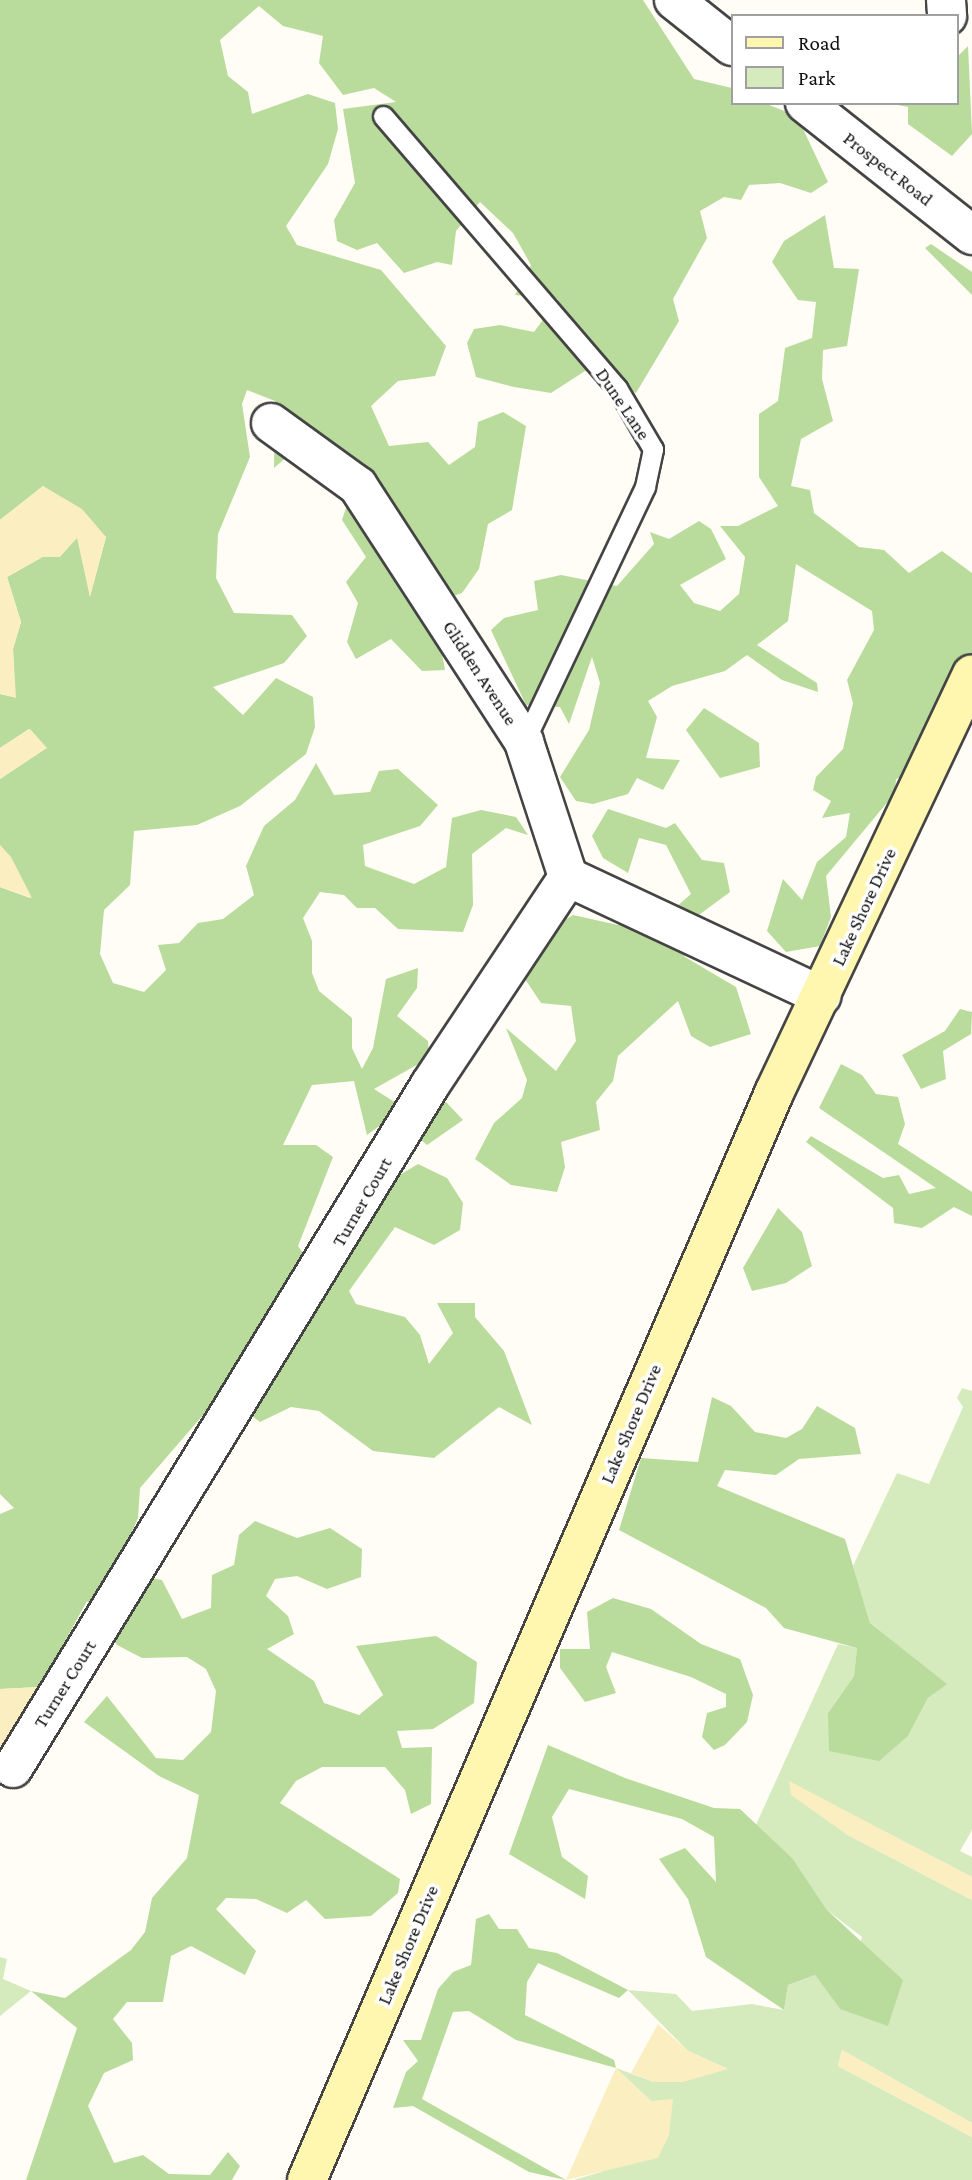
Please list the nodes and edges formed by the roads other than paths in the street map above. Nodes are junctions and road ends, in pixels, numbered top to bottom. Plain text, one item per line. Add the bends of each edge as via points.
1 (674, 0) edge
2 (730, 44) edge
3 (808, 105) edge
4 (383, 116) dead end
5 (972, 235) edge
6 (271, 423) dead end
7 (972, 675) edge
8 (524, 742) junction
9 (568, 877) junction
10 (822, 996) junction
11 (13, 1768) dead end
12 (307, 2180) edge

1 - 2 street
3 - 5 street, Prospect Road
4 - 8 lane, Dune Lane via 617,388 653,449 645,487
6 - 8 street, Glidden Avenue via 358,486
7 - 10 street, Lake Shore Drive
8 - 9 street, Glidden Avenue
9 - 10 street
9 - 11 street, Turner Court via 430,1085
10 - 12 street, Lake Shore Drive via 774,1093

